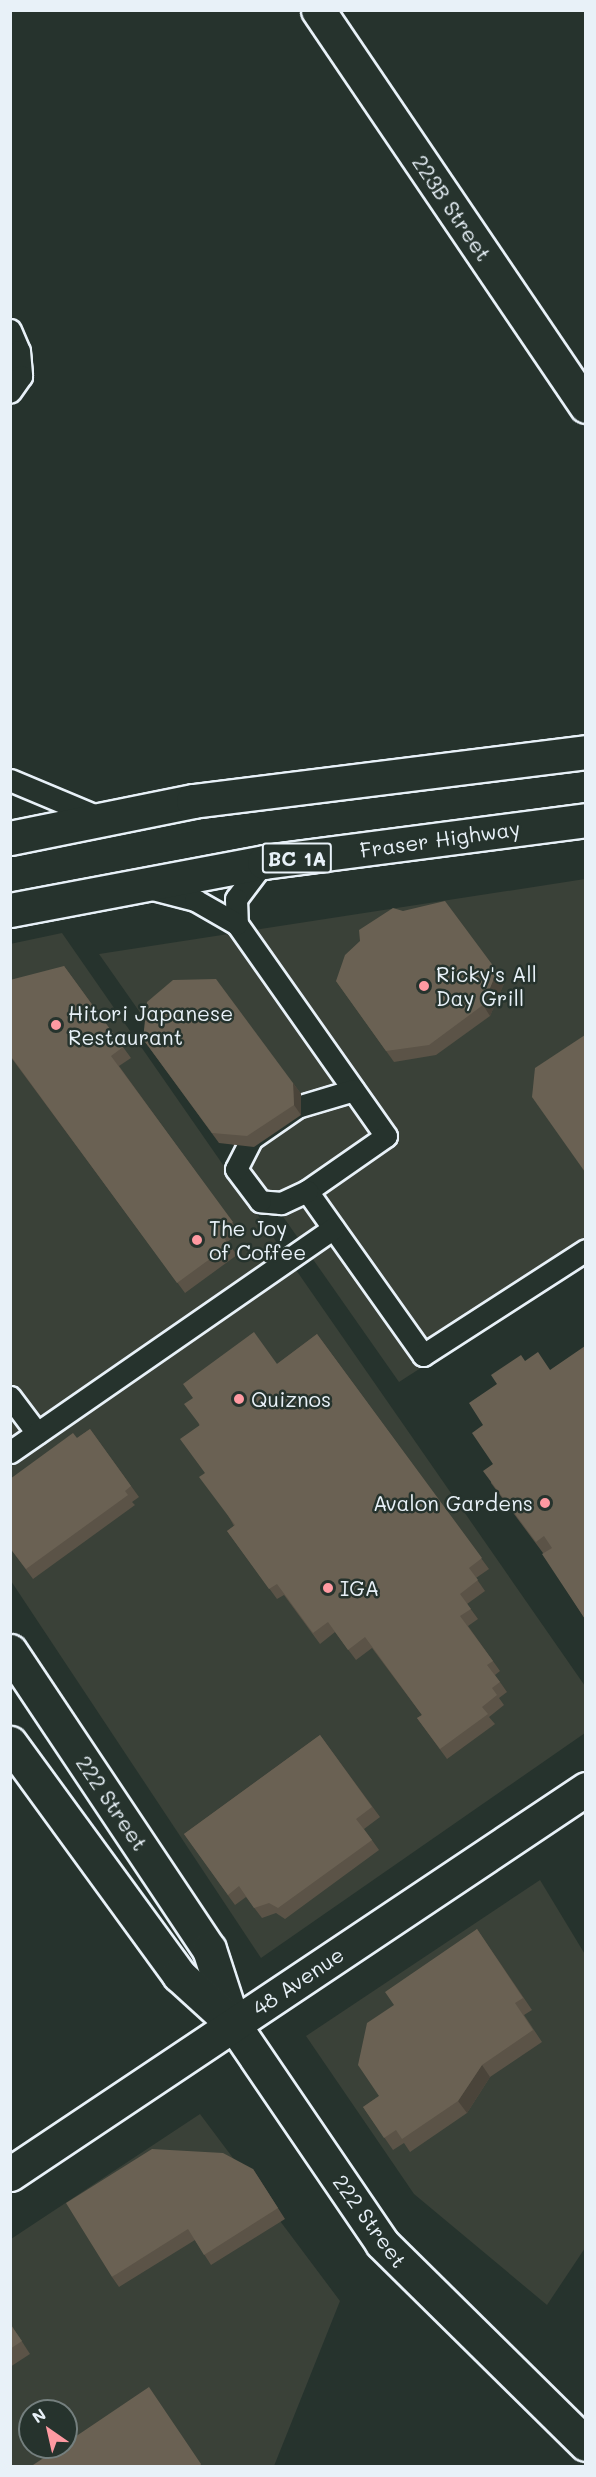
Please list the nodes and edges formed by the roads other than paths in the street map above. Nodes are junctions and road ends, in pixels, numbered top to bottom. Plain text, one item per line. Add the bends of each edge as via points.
1 (318, 10) edge
2 (10, 330) edge
3 (10, 392) edge
4 (585, 406) edge
5 (585, 752) edge
6 (11, 780) edge
7 (103, 819) junction
8 (585, 820) edge
9 (10, 838) edge
10 (264, 862) junction
11 (143, 886) junction
12 (10, 910) edge
13 (237, 924) junction
14 (354, 1090) junction
15 (307, 1191) junction
16 (333, 1228) junction
17 (585, 1250) edge
18 (10, 1397) edge
19 (37, 1433) junction
20 (10, 1452) edge
21 (10, 1651) edge
22 (10, 1743) edge
23 (585, 1789) edge
24 (234, 2025) junction
25 (10, 2174) edge
26 (585, 2444) edge

1 - 4 main road, 223B Street
2 - 3 lane via 21,376
5 - 7 main road via 193,801
6 - 7 lane
7 - 9 main road
8 - 10 main road, Fraser Highway / BC 1A
10 - 11 main road, Fraser Highway / BC 1A
10 - 13 lane via 236,899
11 - 12 main road, Fraser Highway / BC 1A
11 - 13 lane via 195,900
13 - 14 lane
14 - 15 lane via 386,1136
14 - 15 lane via 297,1107 251,1139 236,1169 260,1202 281,1203
15 - 16 lane
16 - 17 lane via 423,1355
16 - 19 lane
18 - 19 lane
19 - 20 lane
21 - 24 main road, 222 Street via 209,1949
22 - 24 main road, 222 Street via 179,1976
23 - 24 main road, 48 Avenue
24 - 25 main road, 48 Avenue
24 - 26 main road, 222 Street via 382,2243

